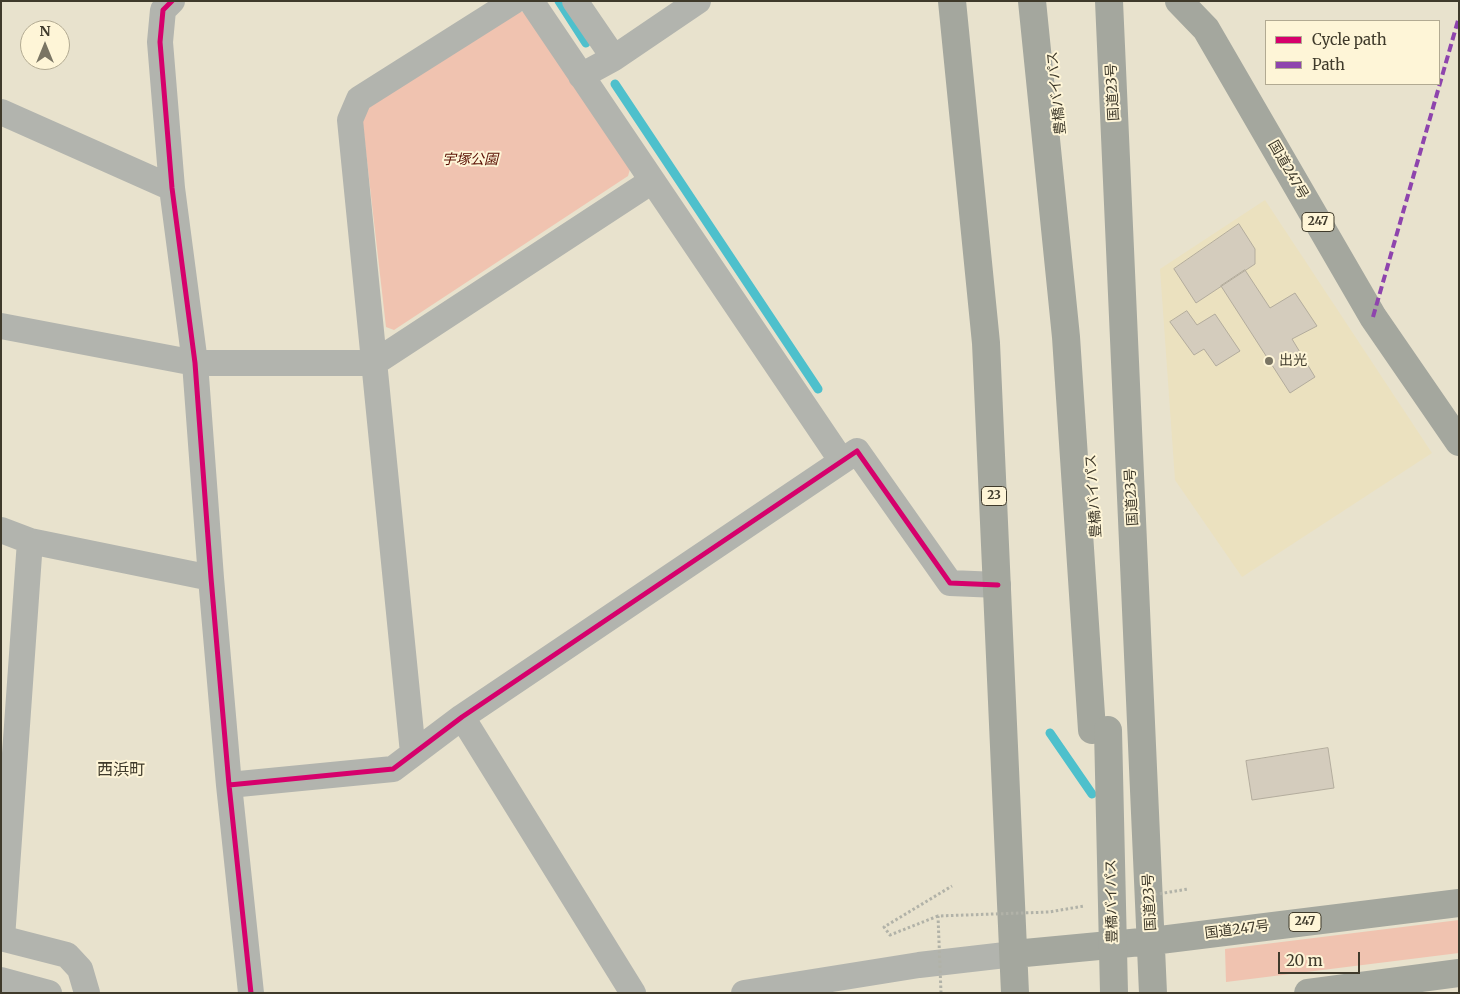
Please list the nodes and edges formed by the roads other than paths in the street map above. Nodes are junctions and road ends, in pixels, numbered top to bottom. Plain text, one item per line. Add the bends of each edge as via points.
1 (172, 1) edge
2 (514, 1) edge
3 (531, 1) edge
4 (576, 1) edge
5 (698, 1) edge
6 (952, 1) edge
7 (1032, 1) edge
8 (1047, 1) edge
9 (1109, 1) edge
10 (1179, 1) edge
11 (614, 58) junction
12 (581, 76) junction
13 (1, 112) edge
14 (652, 181) junction
15 (172, 188) junction
16 (1, 326) edge
17 (195, 363) junction
18 (374, 363) junction
19 (1459, 442) edge
20 (841, 460) junction
21 (1, 530) edge
22 (30, 541) junction
23 (211, 578) junction
24 (998, 586) junction
25 (462, 717) junction
26 (9, 723) edge
27 (413, 754) junction
28 (229, 785) junction
29 (1459, 903) edge
30 (2, 938) edge
31 (1152, 941) junction
32 (1014, 954) junction
33 (1459, 973) edge
34 (1, 980) edge
35 (1386, 987) edge
36 (49, 993) edge
37 (87, 993) edge
38 (251, 993) edge
39 (633, 993) edge
40 (744, 993) edge
41 (1015, 993) edge
42 (1097, 993) edge
43 (1114, 993) edge
44 (1153, 993) edge
45 (1308, 993) edge

1 - 15 street via 163,10 160,42
2 - 18 street via 359,99 350,120
3 - 12 street
4 - 11 street
5 - 11 street
6 - 24 highway, 23 via 986,343
7 - 42 highway, 豊橋バイパス via 1066,337 1086,614 1092,730
8 - 43 highway, 豊橋バイパス, bridge via 1082,336 1103,610
9 - 31 highway, 国道23号
10 - 19 highway, 国道247号 / 247 via 1206,29 1373,317
11 - 12 street
12 - 14 street
13 - 15 street
14 - 18 street
14 - 20 street
15 - 17 street
16 - 17 street
17 - 18 street
17 - 23 street
18 - 27 street
20 - 24 street via 857,451 950,583
20 - 25 street
21 - 22 street
22 - 23 street
22 - 26 street
23 - 28 street
24 - 32 highway, 23
25 - 27 street
25 - 39 street
26 - 30 street
27 - 28 street via 393,768
28 - 38 street
29 - 31 highway, 国道247号 / 247
30 - 37 street via 68,955 80,969
31 - 32 highway, 国道247号 / 247
31 - 44 highway, 国道23号
32 - 40 street via 919,965
32 - 41 highway, 23
33 - 35 highway
34 - 36 street
35 - 45 highway

